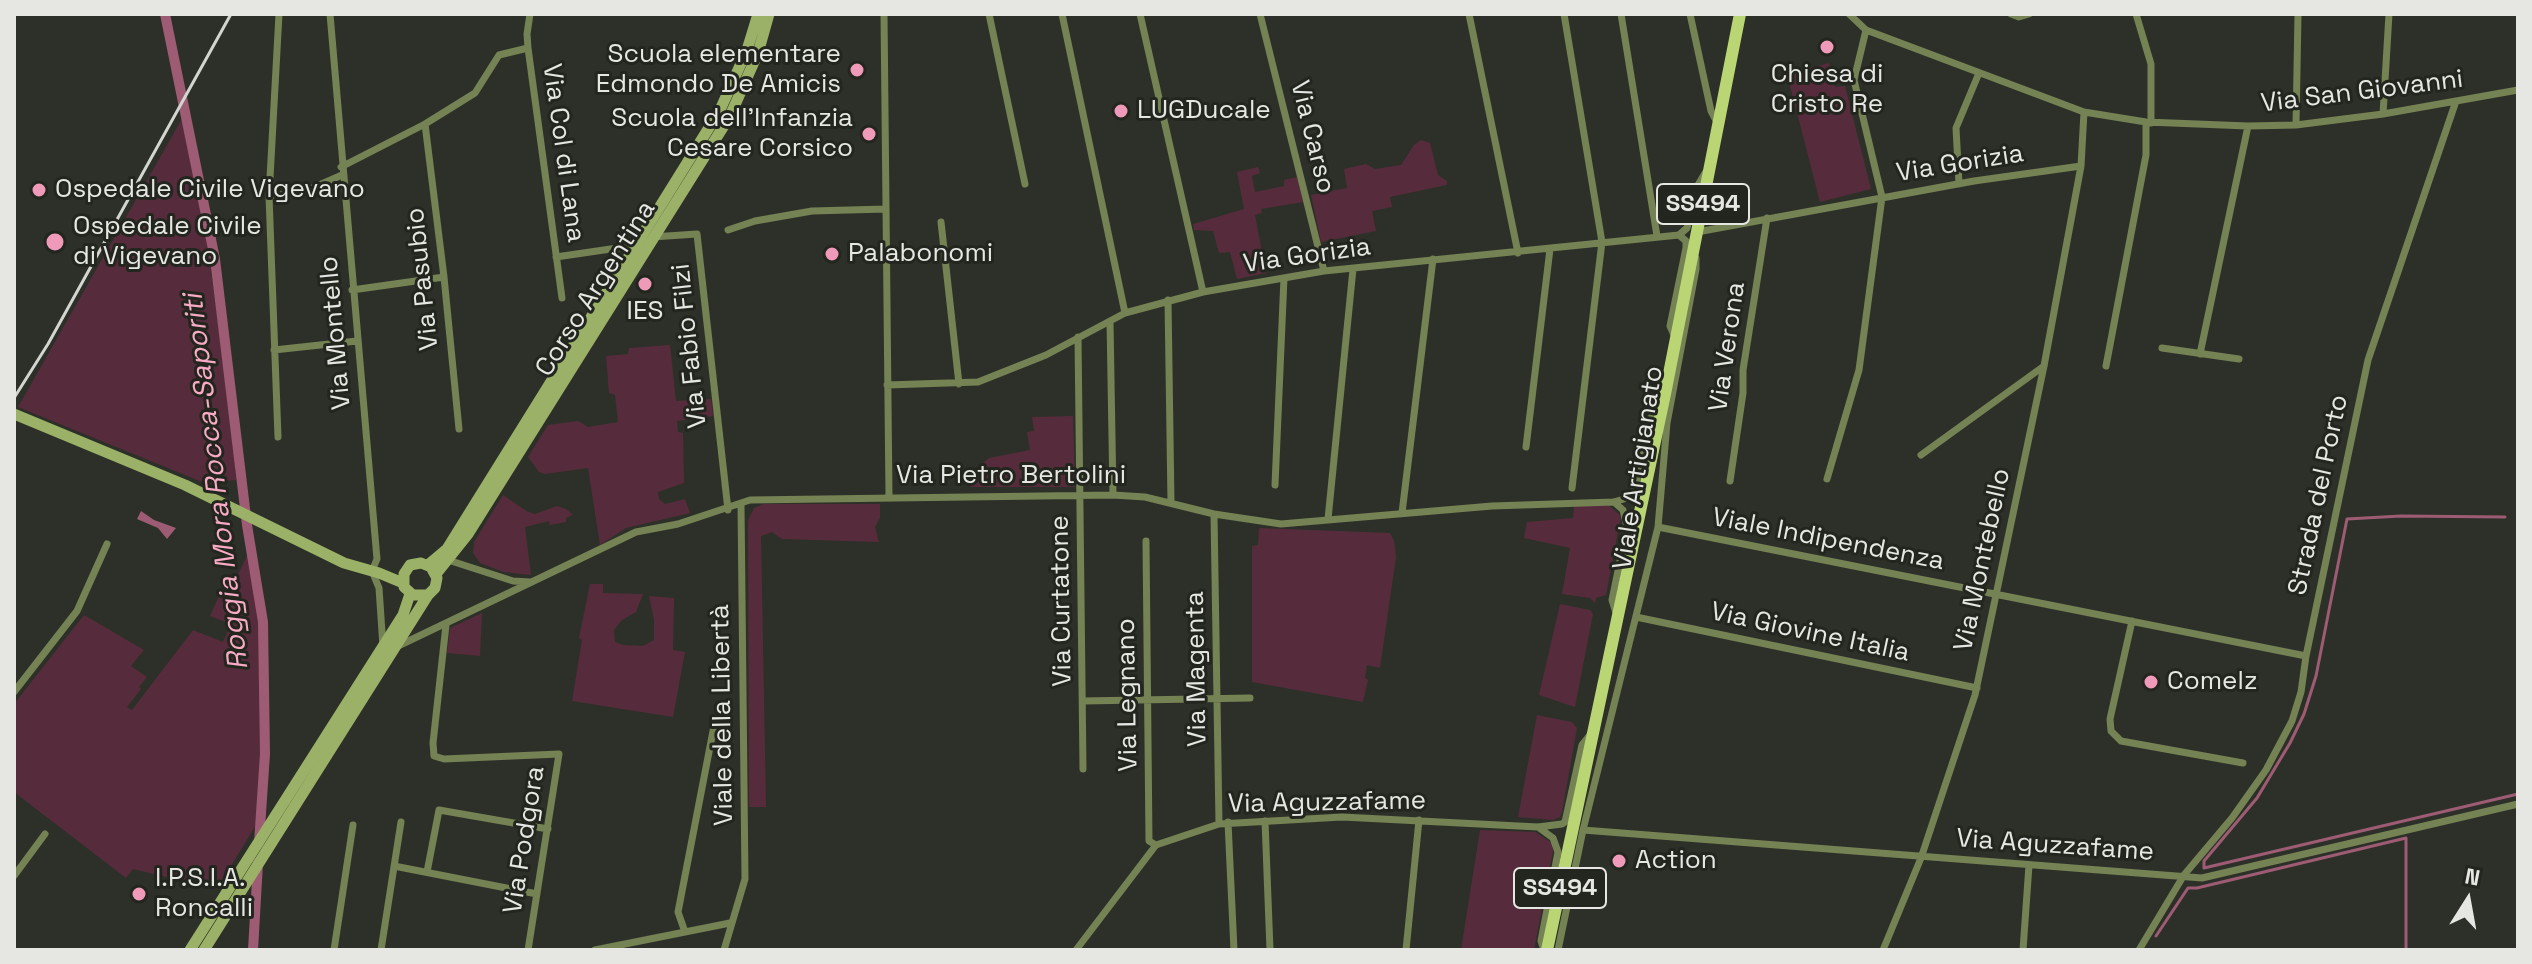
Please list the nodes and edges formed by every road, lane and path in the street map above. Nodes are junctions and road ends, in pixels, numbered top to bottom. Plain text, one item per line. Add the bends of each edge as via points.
1 (279, 14) edge
2 (330, 14) edge
3 (530, 14) edge
4 (758, 14) edge
5 (769, 14) edge
6 (884, 14) edge
7 (989, 14) edge
8 (1062, 14) edge
9 (1140, 14) edge
10 (1260, 14) edge
11 (1469, 14) edge
12 (1564, 14) edge
13 (1621, 14) edge
14 (1690, 14) edge
15 (1740, 14) edge
16 (1849, 14) edge
17 (2011, 14) edge
18 (2029, 14) edge
19 (2136, 14) edge
20 (2298, 14) edge
21 (2389, 14) edge
22 (1866, 30) junction
23 (528, 48) junction
24 (1979, 73) junction
25 (2518, 90) edge
26 (2456, 101) junction
27 (2084, 112) junction
28 (2383, 114) junction
29 (2149, 122) junction
30 (425, 124) junction
31 (1718, 125) junction
32 (2296, 125) junction
33 (2248, 126) junction
34 (1711, 163) junction
35 (2081, 166) junction
36 (341, 171) junction
37 (1025, 184) dead end
38 (1959, 184) junction
39 (269, 196) junction
40 (1882, 197) junction
41 (886, 209) junction
42 (1767, 218) junction
43 (941, 222) dead end
44 (728, 230) dead end
45 (1697, 232) junction
46 (1679, 235) junction
47 (648, 236) junction
48 (1657, 236) junction
49 (1602, 242) junction
50 (641, 247) junction
51 (1550, 249) junction
52 (1693, 252) junction
53 (1518, 253) junction
54 (556, 257) junction
55 (1433, 259) junction
56 (1353, 269) junction
57 (1324, 271) junction
58 (444, 277) junction
59 (1284, 278) junction
60 (352, 290) junction
61 (1203, 292) junction
62 (562, 298) dead end
63 (1168, 300) junction
64 (1125, 313) junction
65 (1110, 321) junction
66 (1078, 337) junction
67 (1676, 339) junction
68 (357, 341) junction
69 (2162, 348) dead end
70 (274, 350) junction
71 (2200, 354) junction
72 (2239, 359) dead end
73 (2044, 366) junction
74 (2106, 366) dead end
75 (959, 384) junction
76 (887, 385) junction
77 (1665, 394) junction
78 (14, 414) edge
79 (459, 429) dead end
80 (278, 437) dead end
81 (1526, 447) dead end
82 (1921, 455) dead end
83 (1827, 479) dead end
84 (1730, 481) dead end
85 (1275, 485) dead end
86 (1572, 488) dead end
87 (1081, 494) junction
88 (1113, 495) junction
89 (889, 496) junction
90 (1614, 502) junction
91 (1171, 503) junction
92 (741, 504) junction
93 (728, 510) junction
94 (1402, 513) junction
95 (1214, 514) junction
96 (1328, 519) junction
97 (1658, 527) junction
98 (1146, 541) dead end
99 (107, 544) dead end
100 (448, 560) junction
101 (406, 569) junction
102 (432, 569) junction
103 (375, 572) junction
104 (540, 580) junction
105 (403, 583) junction
106 (410, 594) junction
107 (1997, 594) junction
108 (428, 595) junction
109 (1618, 617) junction
110 (1636, 617) junction
111 (2132, 621) junction
112 (446, 625) junction
113 (388, 647) junction
114 (2306, 656) junction
115 (1977, 688) junction
116 (14, 692) edge
117 (1218, 698) junction
118 (1250, 698) dead end
119 (1148, 700) junction
120 (1083, 701) junction
121 (714, 726) dead end
122 (1593, 731) junction
123 (2243, 763) dead end
124 (1083, 769) dead end
125 (2518, 804) edge
126 (1419, 820) junction
127 (1265, 821) junction
128 (401, 822) dead end
129 (1224, 823) junction
130 (353, 825) dead end
131 (1538, 827) junction
132 (1578, 828) junction
133 (548, 829) junction
134 (45, 834) dead end
135 (1156, 845) junction
136 (1921, 858) junction
137 (2029, 865) junction
138 (394, 866) junction
139 (427, 872) junction
140 (2184, 875) junction
141 (14, 876) edge
142 (537, 894) junction
143 (730, 923) junction
144 (685, 932) junction
145 (190, 950) edge
146 (204, 950) edge
147 (334, 950) edge
148 (381, 950) edge
149 (528, 950) edge
150 (595, 950) edge
151 (724, 950) edge
152 (1076, 950) edge
153 (1234, 950) edge
154 (1270, 950) edge
155 (1406, 950) edge
156 (1546, 950) edge
157 (1558, 950) edge
158 (1883, 950) edge
159 (2023, 950) edge
160 (2139, 950) edge

1 - 39 street
2 - 36 street, Via Montello
3 - 23 street, Via Col di Lana
4 - 47 main road, Corso Argentina via 731,90
5 - 47 main road, Corso Argentina via 742,95
6 - 41 street
7 - 37 street
8 - 64 street
9 - 61 street
10 - 57 street, Via Carso
11 - 53 street
12 - 49 street
13 - 48 street
14 - 31 street
15 - 31 main road, Viale Artigianato / SS494
16 - 22 street, Via San Giovanni
17 - 18 street
19 - 29 street via 2151,64
20 - 32 street
21 - 28 street
22 - 24 street, Via San Giovanni
22 - 40 street via 1854,80
23 - 30 street via 499,55 475,93
23 - 54 street, Via Col di Lana
24 - 27 street, Via San Giovanni
24 - 38 street via 1956,128
25 - 26 street, Via San Giovanni
26 - 28 street, Via San Giovanni
26 - 114 street, Strada del Porto via 2368,360
27 - 29 street, Via San Giovanni
27 - 35 street
28 - 32 street, Via San Giovanni
29 - 33 street, Via San Giovanni
29 - 74 street
30 - 36 street
30 - 58 street, Via Pasubio
31 - 34 main road, Viale Artigianato / SS494
32 - 33 street, Via San Giovanni
33 - 71 street
34 - 45 main road, Viale Artigianato / SS494
34 - 46 street via 1698,185 1687,228
35 - 38 street, Via Gorizia
35 - 73 street, Via Montebello
36 - 39 street via 301,193
36 - 60 street, Via Montello
38 - 40 street, Via Gorizia
39 - 70 street
40 - 42 street, Via Gorizia
40 - 83 street via 1859,370
41 - 44 street via 812,211
41 - 76 street
42 - 45 street, Via Gorizia
42 - 84 street, Via Verona
43 - 75 street
45 - 52 main road, Viale Artigianato / SS494
46 - 48 street, Via Gorizia
46 - 67 street via 1686,248 1670,326
47 - 50 main road, Corso Argentina
47 - 93 street, Via Fabio Filzi via 697,234
48 - 49 street, Via Gorizia
49 - 51 street, Via Gorizia
49 - 86 street
50 - 54 street, Via Fabio Filzi
50 - 100 main road, Corso Argentina
50 - 102 main road, Corso Argentina
51 - 53 street, Via Gorizia
51 - 81 street
52 - 67 main road, Viale Artigianato / SS494
52 - 97 street, Viale Artigianato via 1696,269 1667,423
53 - 55 street, Via Gorizia
54 - 62 street, Via Col di Lana
55 - 56 street, Via Gorizia
55 - 94 street
56 - 57 street, Via Gorizia
56 - 96 street
57 - 59 street, Via Gorizia
58 - 60 street
58 - 79 street, Via Pasubio
59 - 61 street, Via Gorizia
59 - 85 street
60 - 68 street, Via Montello
61 - 63 street, Via Gorizia
63 - 64 street, Via Gorizia
63 - 91 street
64 - 65 street, Via Gorizia
65 - 66 street, Via Gorizia
65 - 88 street
66 - 75 street, Via Gorizia via 978,382
66 - 87 street, Via Curtatone
67 - 77 main road, Viale Artigianato / SS494
68 - 70 street
68 - 103 street, Via Montello
69 - 71 street
70 - 80 street
71 - 72 street
73 - 82 street
73 - 107 street, Via Montebello
75 - 76 street, Via Gorizia
76 - 89 street
77 - 90 street via 1655,403 1633,496
77 - 109 main road, Viale Artigianato / SS494
78 - 103 main road via 185,485 344,563
87 - 88 street, Via Pietro Bertolini
87 - 89 street, Via Pietro Bertolini
87 - 120 street, Via Curtatone
88 - 91 street, Via Pietro Bertolini
89 - 92 street, Via Pietro Bertolini
90 - 94 street, Via Pietro Bertolini
90 - 109 street via 1623,510 1627,527 1612,600
91 - 95 street, Via Pietro Bertolini
92 - 93 street
92 - 143 street, Viale della Libertà via 745,879
93 - 104 street via 636,532
94 - 96 street, Via Pietro Bertolini
95 - 96 street, Via Pietro Bertolini via 1281,524
95 - 117 street, Via Magenta
97 - 107 street, Viale Indipendenza
97 - 110 street, Viale Artigianato
98 - 119 street, Via Legnano
99 - 116 street via 77,611
100 - 102 main road, Corso Argentina
100 - 104 street via 513,581
101 - 102 main road via 417,563
101 - 103 main road
101 - 105 main road
102 - 108 main road via 436,585
103 - 105 main road
103 - 113 street, Via Montello
104 - 112 street
105 - 106 main road
106 - 108 main road
106 - 113 main road
107 - 111 street, Viale Indipendenza
107 - 115 street, Via Montebello
108 - 113 main road
109 - 122 main road, Viale Artigianato / SS494
110 - 115 street, Via Giovine Italia
110 - 132 street, Viale Artigianato
111 - 114 street, Viale Indipendenza
111 - 123 street via 2111,731 2121,741
112 - 113 street
112 - 133 street, Via Podgora via 434,756 559,754
113 - 145 main road
113 - 146 main road
114 - 140 street, Strada del Porto via 2292,721 2266,770
115 - 136 street, Via Montebello
117 - 118 street
117 - 119 street
117 - 129 street, Via Magenta
119 - 120 street
119 - 135 street, Via Legnano via 1149,841
120 - 124 street, Via Curtatone
121 - 144 street via 678,912
122 - 131 street via 1582,745 1565,822
122 - 132 main road, Viale Artigianato / SS494
125 - 140 street, Via Aguzzafame via 2202,878
126 - 127 street, Via Aguzzafame
126 - 131 street, Via Aguzzafame
126 - 155 street
127 - 129 street, Via Aguzzafame
127 - 154 street
128 - 138 street
129 - 135 street, Via Aguzzafame
129 - 153 street, Via Magenta
130 - 147 street
131 - 156 street via 1553,838 1558,852 1541,941
132 - 136 street, Via Aguzzafame
132 - 156 main road, SS494
132 - 157 street
133 - 139 street via 439,810
133 - 142 street, Via Podgora
134 - 141 street
135 - 152 street
136 - 137 street, Via Aguzzafame
136 - 158 street, Via Montebello
137 - 140 street, Via Aguzzafame
137 - 159 street
138 - 139 street
138 - 148 street
139 - 142 street
140 - 160 street, Strada del Porto
142 - 149 street, Via Podgora
143 - 144 street
143 - 151 street, Viale della Libertà
144 - 150 street

